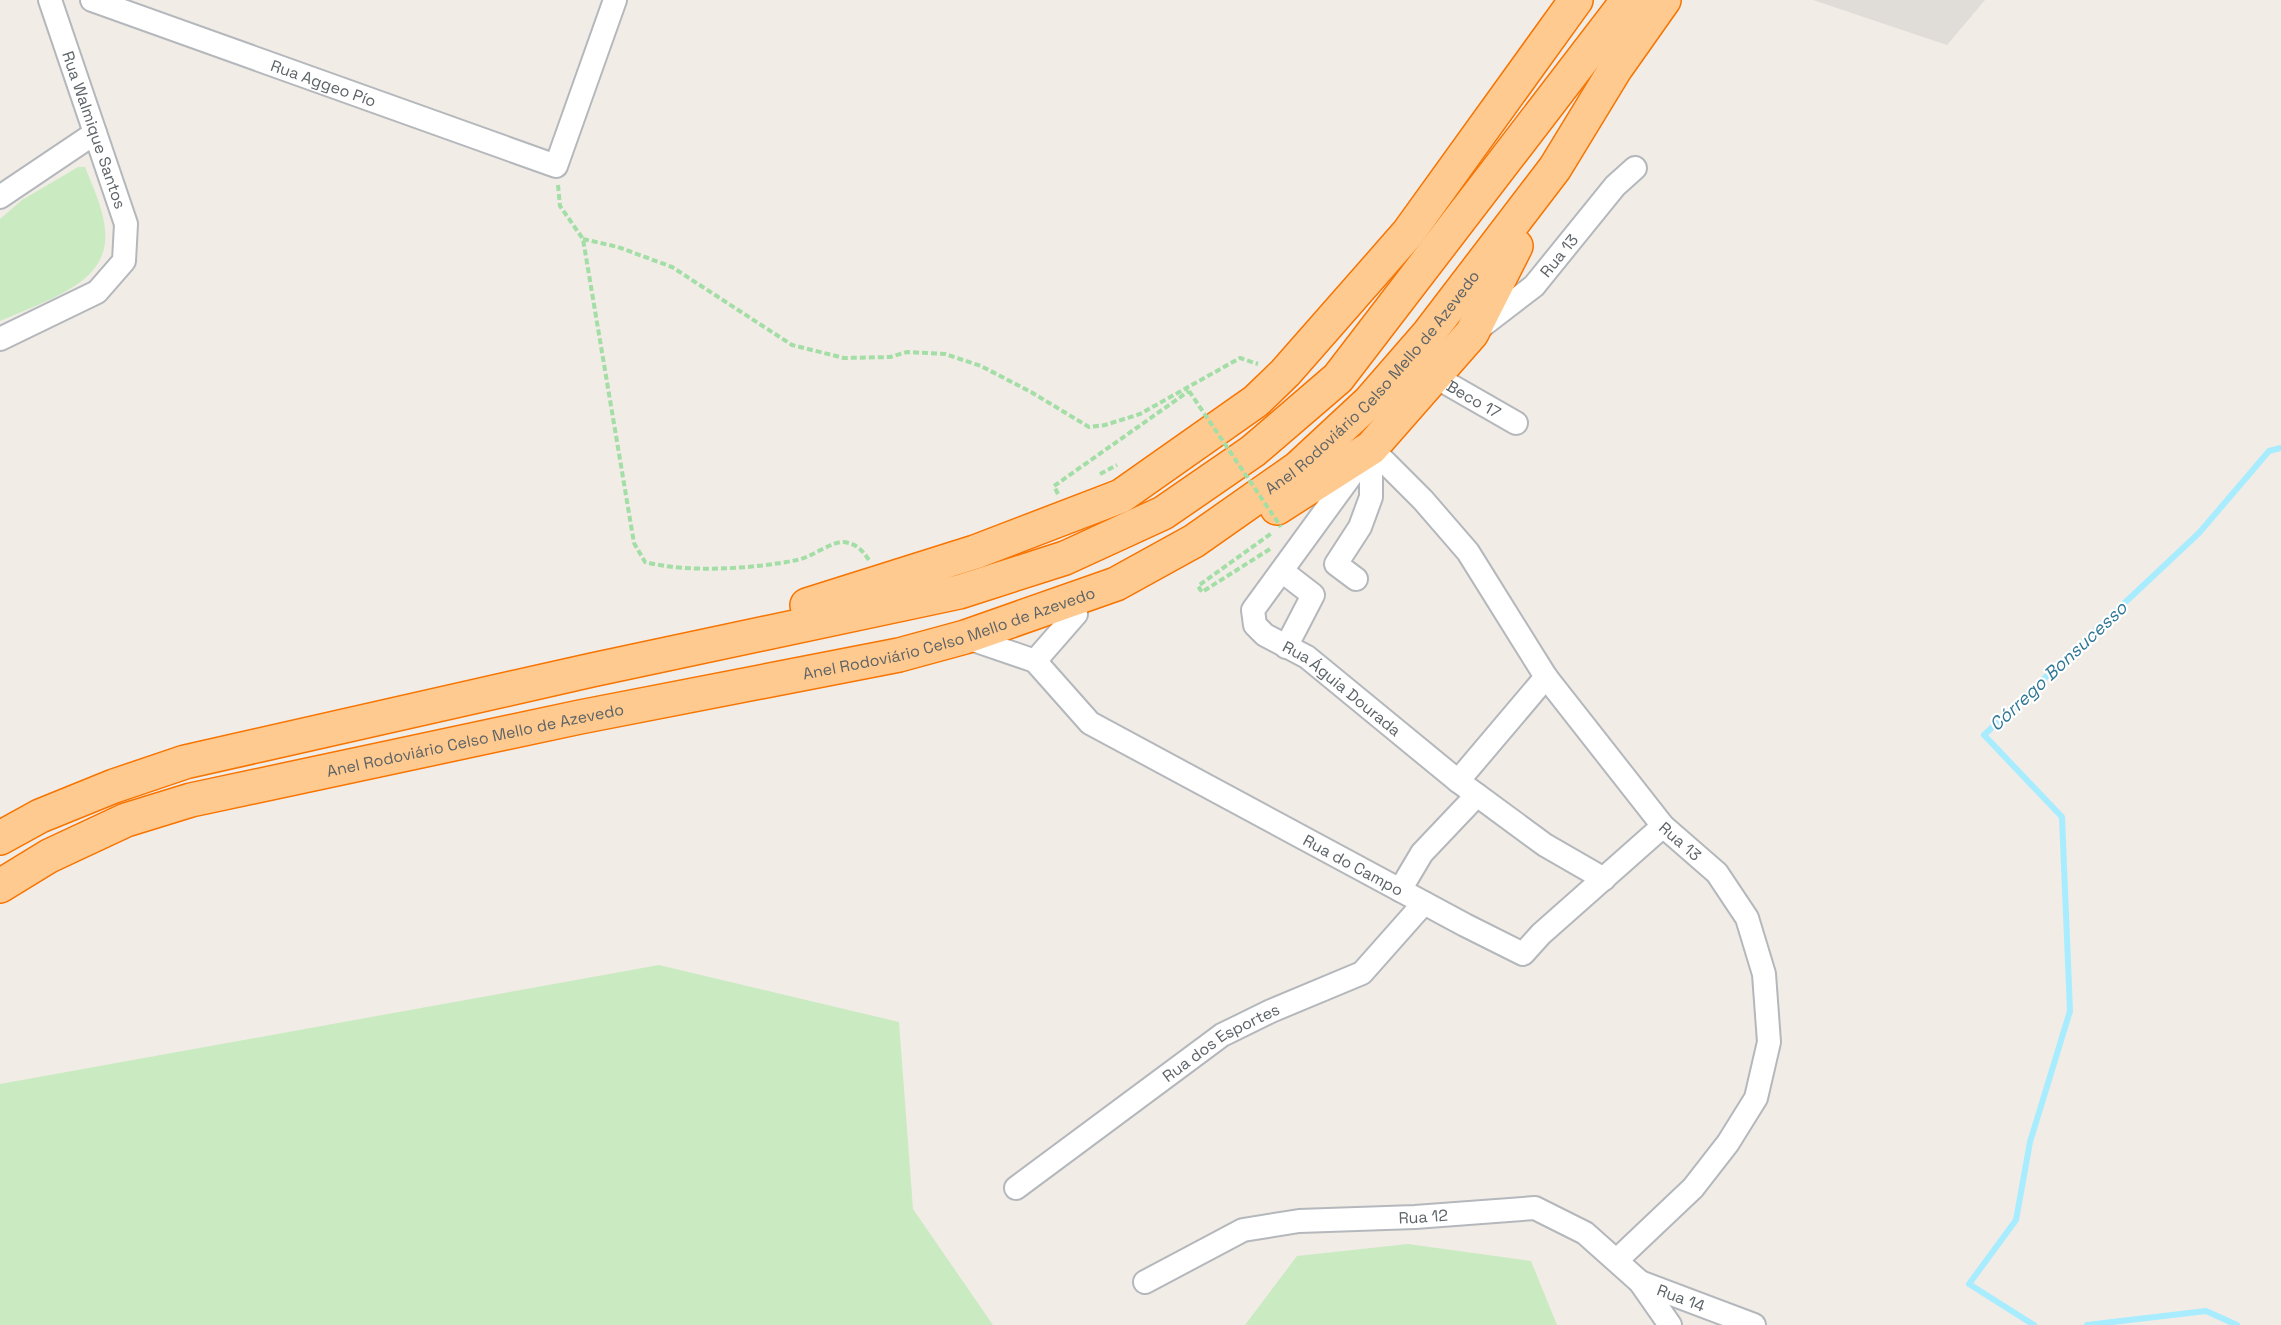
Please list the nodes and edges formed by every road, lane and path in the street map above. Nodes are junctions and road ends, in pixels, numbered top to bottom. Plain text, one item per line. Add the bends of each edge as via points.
1 (50, 0) edge
2 (92, 0) edge
3 (615, 0) edge
4 (1576, 0) edge
5 (1628, 0) edge
6 (1664, 0) edge
7 (1677, 0) edge
8 (1616, 68) junction
9 (95, 133) junction
10 (556, 166) junction
11 (1555, 168) junction
12 (1635, 168) dead end
13 (0, 197) edge
14 (583, 239) junction
15 (1472, 333) junction
16 (0, 339) edge
17 (1285, 373) junction
18 (1434, 376) junction
19 (1150, 409) junction
20 (1154, 416) junction
21 (1516, 423) dead end
22 (1371, 448) junction
23 (1122, 462) dead end
24 (1090, 479) dead end
25 (1059, 497) dead end
26 (1304, 540) junction
27 (1282, 571) junction
28 (1356, 579) dead end
29 (879, 582) junction
30 (1076, 614) junction
31 (1018, 619) junction
32 (965, 637) junction
33 (1286, 647) junction
34 (1035, 661) junction
35 (592, 670) junction
36 (1546, 677) junction
37 (1458, 781) junction
38 (1477, 795) junction
39 (1663, 826) junction
40 (0, 838) edge
41 (1604, 879) junction
42 (0, 886) edge
43 (1400, 890) junction
44 (1424, 903) junction
45 (1016, 1188) dead end
46 (1617, 1260) junction
47 (1144, 1282) dead end
48 (1641, 1282) junction
49 (1670, 1325) edge
50 (1754, 1325) edge

1 - 9 street, Rua Walmique Santos
2 - 10 street, Rua Aggeo Pío
3 - 10 street
4 - 17 highway via 1408,233
5 - 35 highway, Anel Rodoviário Celso Mello de Azevedo via 1338,378 1253,451 1163,513 1065,558 959,592
6 - 8 highway, Anel Rodoviário Celso Mello de Azevedo
7 - 8 street
8 - 11 highway, Anel Rodoviário Celso Mello de Azevedo
9 - 13 street
9 - 16 street, Rua Walmique Santos via 126,224 124,261 97,292
10 - 14 path via 560,206
11 - 15 highway
11 - 31 highway, Anel Rodoviário Celso Mello de Azevedo via 1429,333 1369,402 1298,468 1194,541 1116,584
12 - 15 street, Rua 13 via 1534,286
14 - 19 path via 672,267 792,345 844,358 890,357 907,352 945,354 981,366 1089,427
14 - 29 path via 634,543 645,562 668,568 749,567 799,560 841,542 860,547 876,569
15 - 18 highway
17 - 19 path via 1240,358
17 - 29 highway via 1256,401 1120,496 975,552
18 - 21 street, Beco 17
18 - 22 highway
19 - 20 path
20 - 25 path via 1054,486
20 - 26 path, bridge via 1189,391 1281,527 1198,586 1202,592 1286,540
22 - 26 street, Rua Águia Dourada
22 - 28 street via 1371,497 1360,527 1336,564
22 - 30 highway via 1144,592
22 - 36 street, Rua 13 via 1424,500 1468,552
23 - 24 path
26 - 27 street, Rua Águia Dourada
27 - 33 street via 1313,595
27 - 33 street, Rua Águia Dourada via 1253,610 1255,625
29 - 35 highway via 809,605 646,644
30 - 31 highway
30 - 34 street
31 - 32 highway, Anel Rodoviário Celso Mello de Azevedo
32 - 34 street, Rua do Campo
32 - 42 highway, Anel Rodoviário Celso Mello de Azevedo via 899,655 580,717 191,800 117,825 49,856
33 - 37 street, Rua Águia Dourada via 1307,657
34 - 43 street, Rua do Campo via 1090,723
35 - 40 highway, Anel Rodoviário Celso Mello de Azevedo via 185,762 40,816
36 - 37 street
36 - 39 street, Rua 13
37 - 38 street, Rua Águia Dourada
38 - 41 street, Rua Águia Dourada via 1545,845
38 - 43 street via 1422,853
39 - 41 street, Rua do Campo
39 - 46 street, Rua 13 via 1717,873 1747,918 1764,974 1769,1042 1756,1098 1728,1143 1694,1188
41 - 44 street, Rua do Campo via 1523,954
43 - 44 street, Rua do Campo
44 - 45 street, Rua dos Esportes via 1362,973 1222,1035
46 - 47 street, Rua 12 via 1585,1233 1535,1208 1299,1221 1243,1230
46 - 48 street, Rua 12
48 - 49 street, Rua 12
48 - 50 street, Rua 14

